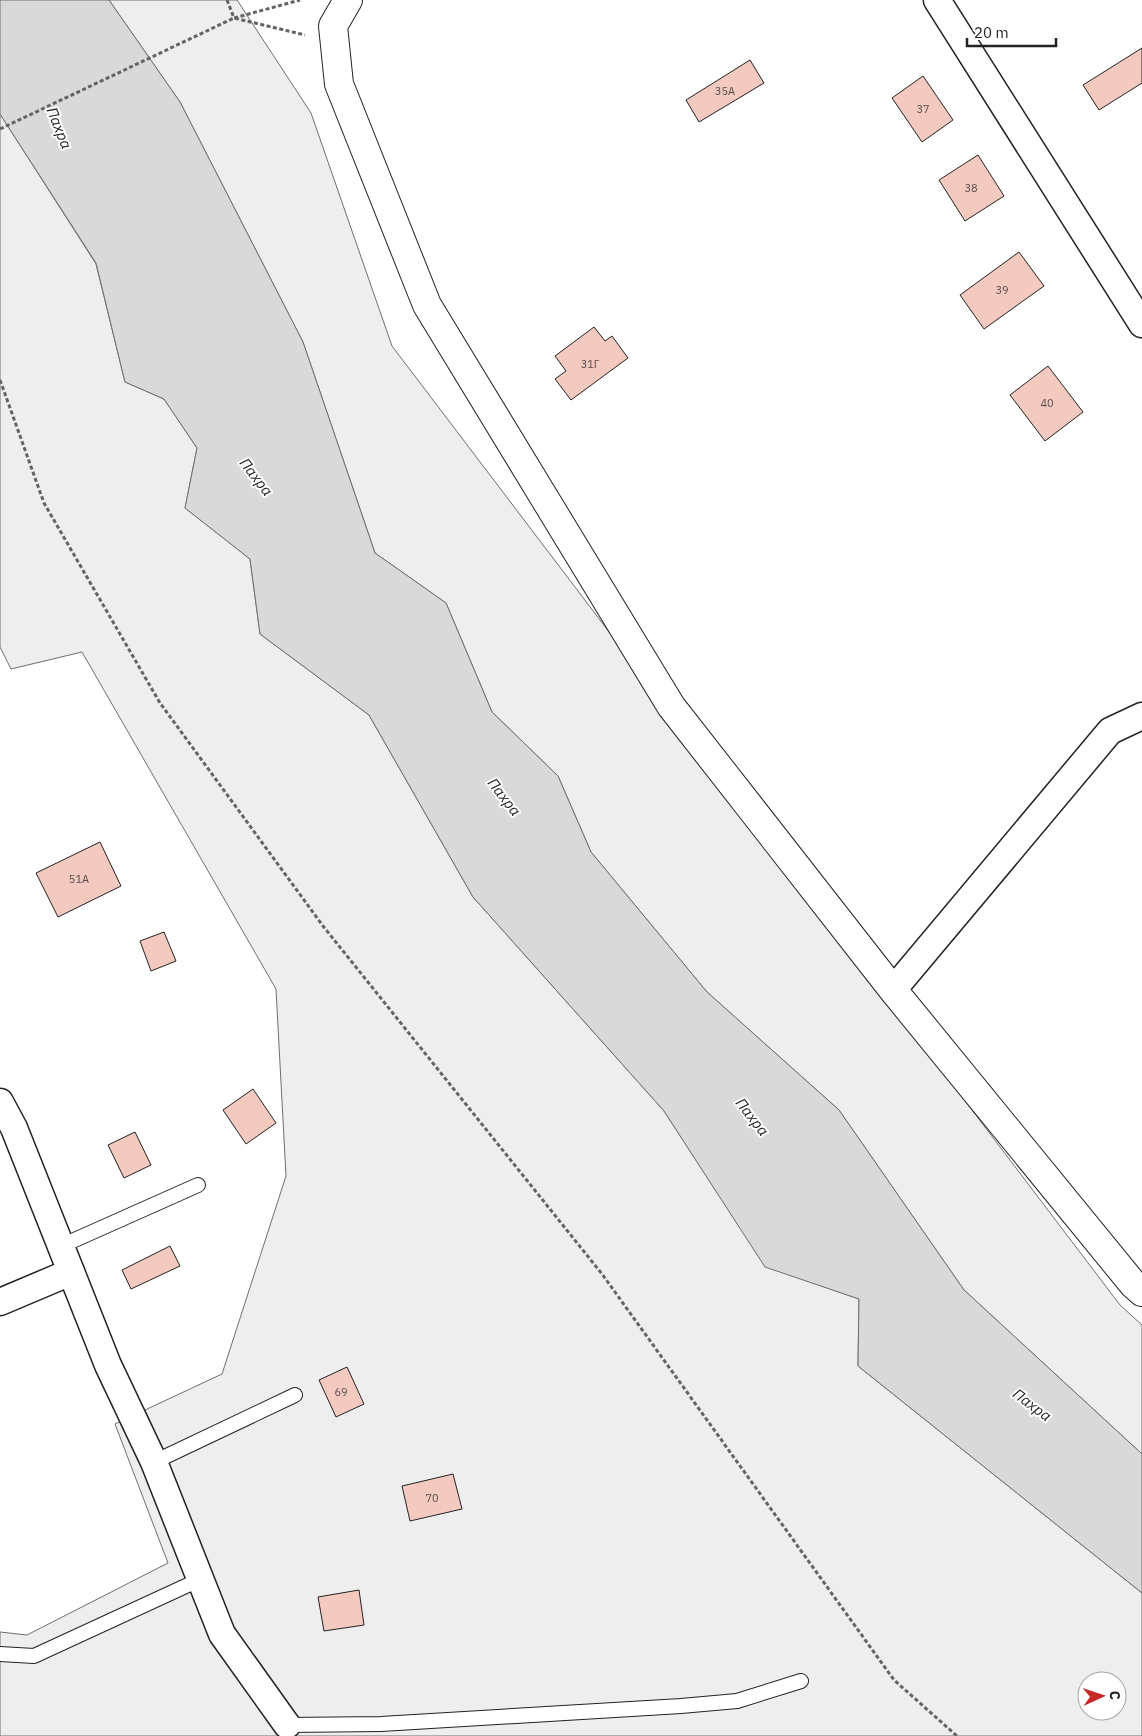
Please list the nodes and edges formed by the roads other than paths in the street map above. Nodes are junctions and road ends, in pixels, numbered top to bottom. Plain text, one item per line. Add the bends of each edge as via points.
1 (348, 0) edge
2 (937, 0) edge
3 (1142, 324) edge
4 (1142, 716) edge
5 (893, 990) junction
6 (0, 1102) edge
7 (198, 1185) dead end
8 (61, 1246) junction
9 (71, 1272) junction
10 (1142, 1292) edge
11 (0, 1302) edge
12 (295, 1395) dead end
13 (154, 1462) junction
14 (200, 1580) junction
15 (0, 1654) edge
16 (801, 1680) dead end
17 (287, 1726) joint

1 - 5 street via 333,26 339,84 427,304 671,706
2 - 3 street
4 - 5 street via 1110,730
5 - 10 street
6 - 8 street via 14,1128
7 - 8 lane
8 - 9 street
9 - 11 street
9 - 13 street via 108,1365
12 - 13 lane
13 - 14 street
14 - 15 lane via 34,1656
14 - 17 street via 222,1634
16 - 17 lane via 728,1702 391,1723

